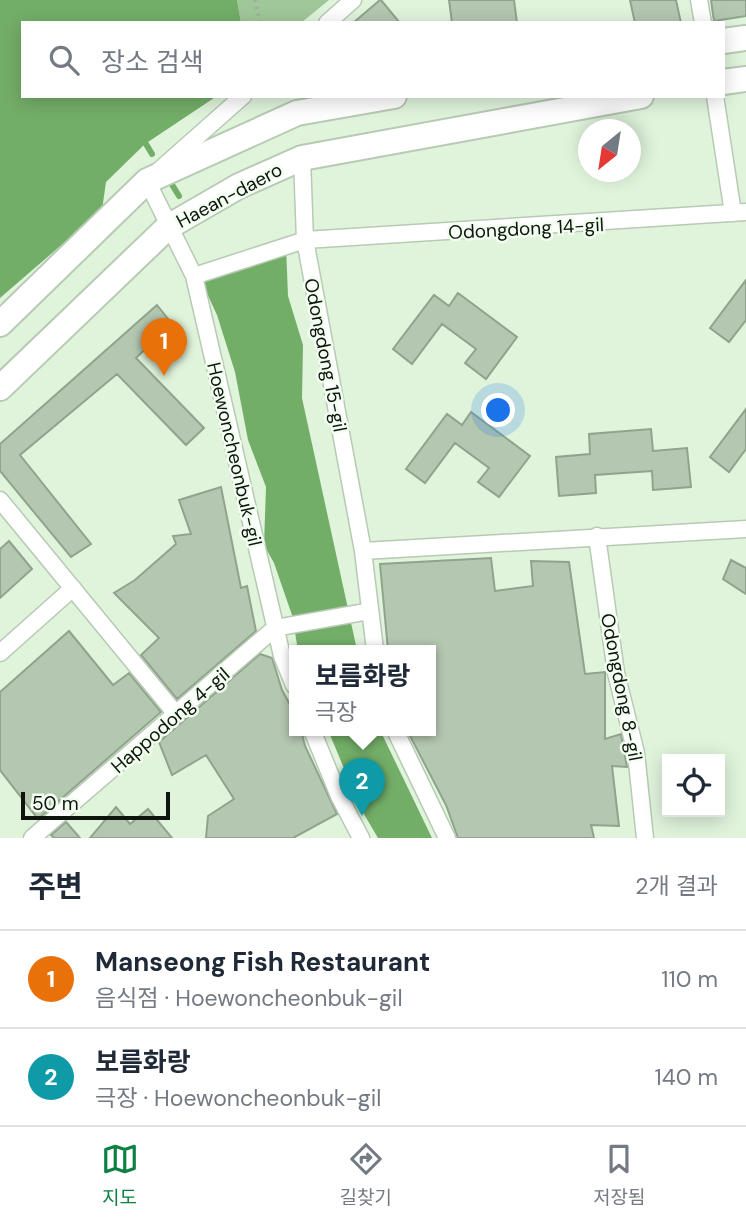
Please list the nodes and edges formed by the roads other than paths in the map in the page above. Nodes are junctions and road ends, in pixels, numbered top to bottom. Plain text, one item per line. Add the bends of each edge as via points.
1 (353, 0) edge
2 (699, 0) edge
3 (329, 21) edge
4 (703, 21) edge
5 (746, 38) edge
6 (725, 41) edge
7 (746, 79) edge
8 (725, 82) edge
9 (241, 98) edge
10 (372, 98) edge
11 (630, 98) edge
12 (715, 98) edge
13 (296, 105) edge
14 (302, 158) junction
15 (147, 181) junction
16 (739, 212) edge
17 (168, 227) junction
18 (305, 240) junction
19 (194, 275) junction
20 (0, 324) edge
21 (0, 388) edge
22 (0, 500) edge
23 (746, 529) edge
24 (597, 536) junction
25 (363, 551) junction
26 (73, 588) junction
27 (370, 611) junction
28 (275, 628) junction
29 (374, 645) edge
30 (0, 653) edge
31 (289, 670) edge
32 (176, 714) junction
33 (315, 736) edge
34 (398, 736) edge
35 (33, 838) edge
36 (361, 838) edge
37 (447, 838) edge
38 (645, 838) edge

1 - 3 street
2 - 4 street
5 - 6 main road
7 - 8 main road
9 - 15 street
10 - 13 main road
11 - 14 main road, Haean-daero
12 - 16 street
13 - 15 main road
14 - 17 main road, Haean-daero via 239,186
14 - 18 street, Odongdong 15-gil
15 - 17 street, Hoewoncheonbuk-gil
15 - 20 main road
16 - 18 street, Odongdong 14-gil
17 - 19 street, Hoewoncheonbuk-gil
17 - 21 main road, Haean-daero
18 - 19 street, Odongdong 14-gil
18 - 25 street, Odongdong 15-gil
19 - 28 street, Hoewoncheonbuk-gil
22 - 26 street
23 - 24 street
24 - 25 street
24 - 38 street, Odongdong 8-gil via 615,673 636,754
25 - 27 street, Odongdong 15-gil
26 - 30 street
26 - 32 street
27 - 28 street
27 - 29 street, Odongdong 15-gil
28 - 31 street, Hoewoncheonbuk-gil
28 - 32 street, Happodong 4-gil
32 - 35 street, Happodong 4-gil
33 - 36 street
34 - 37 street

